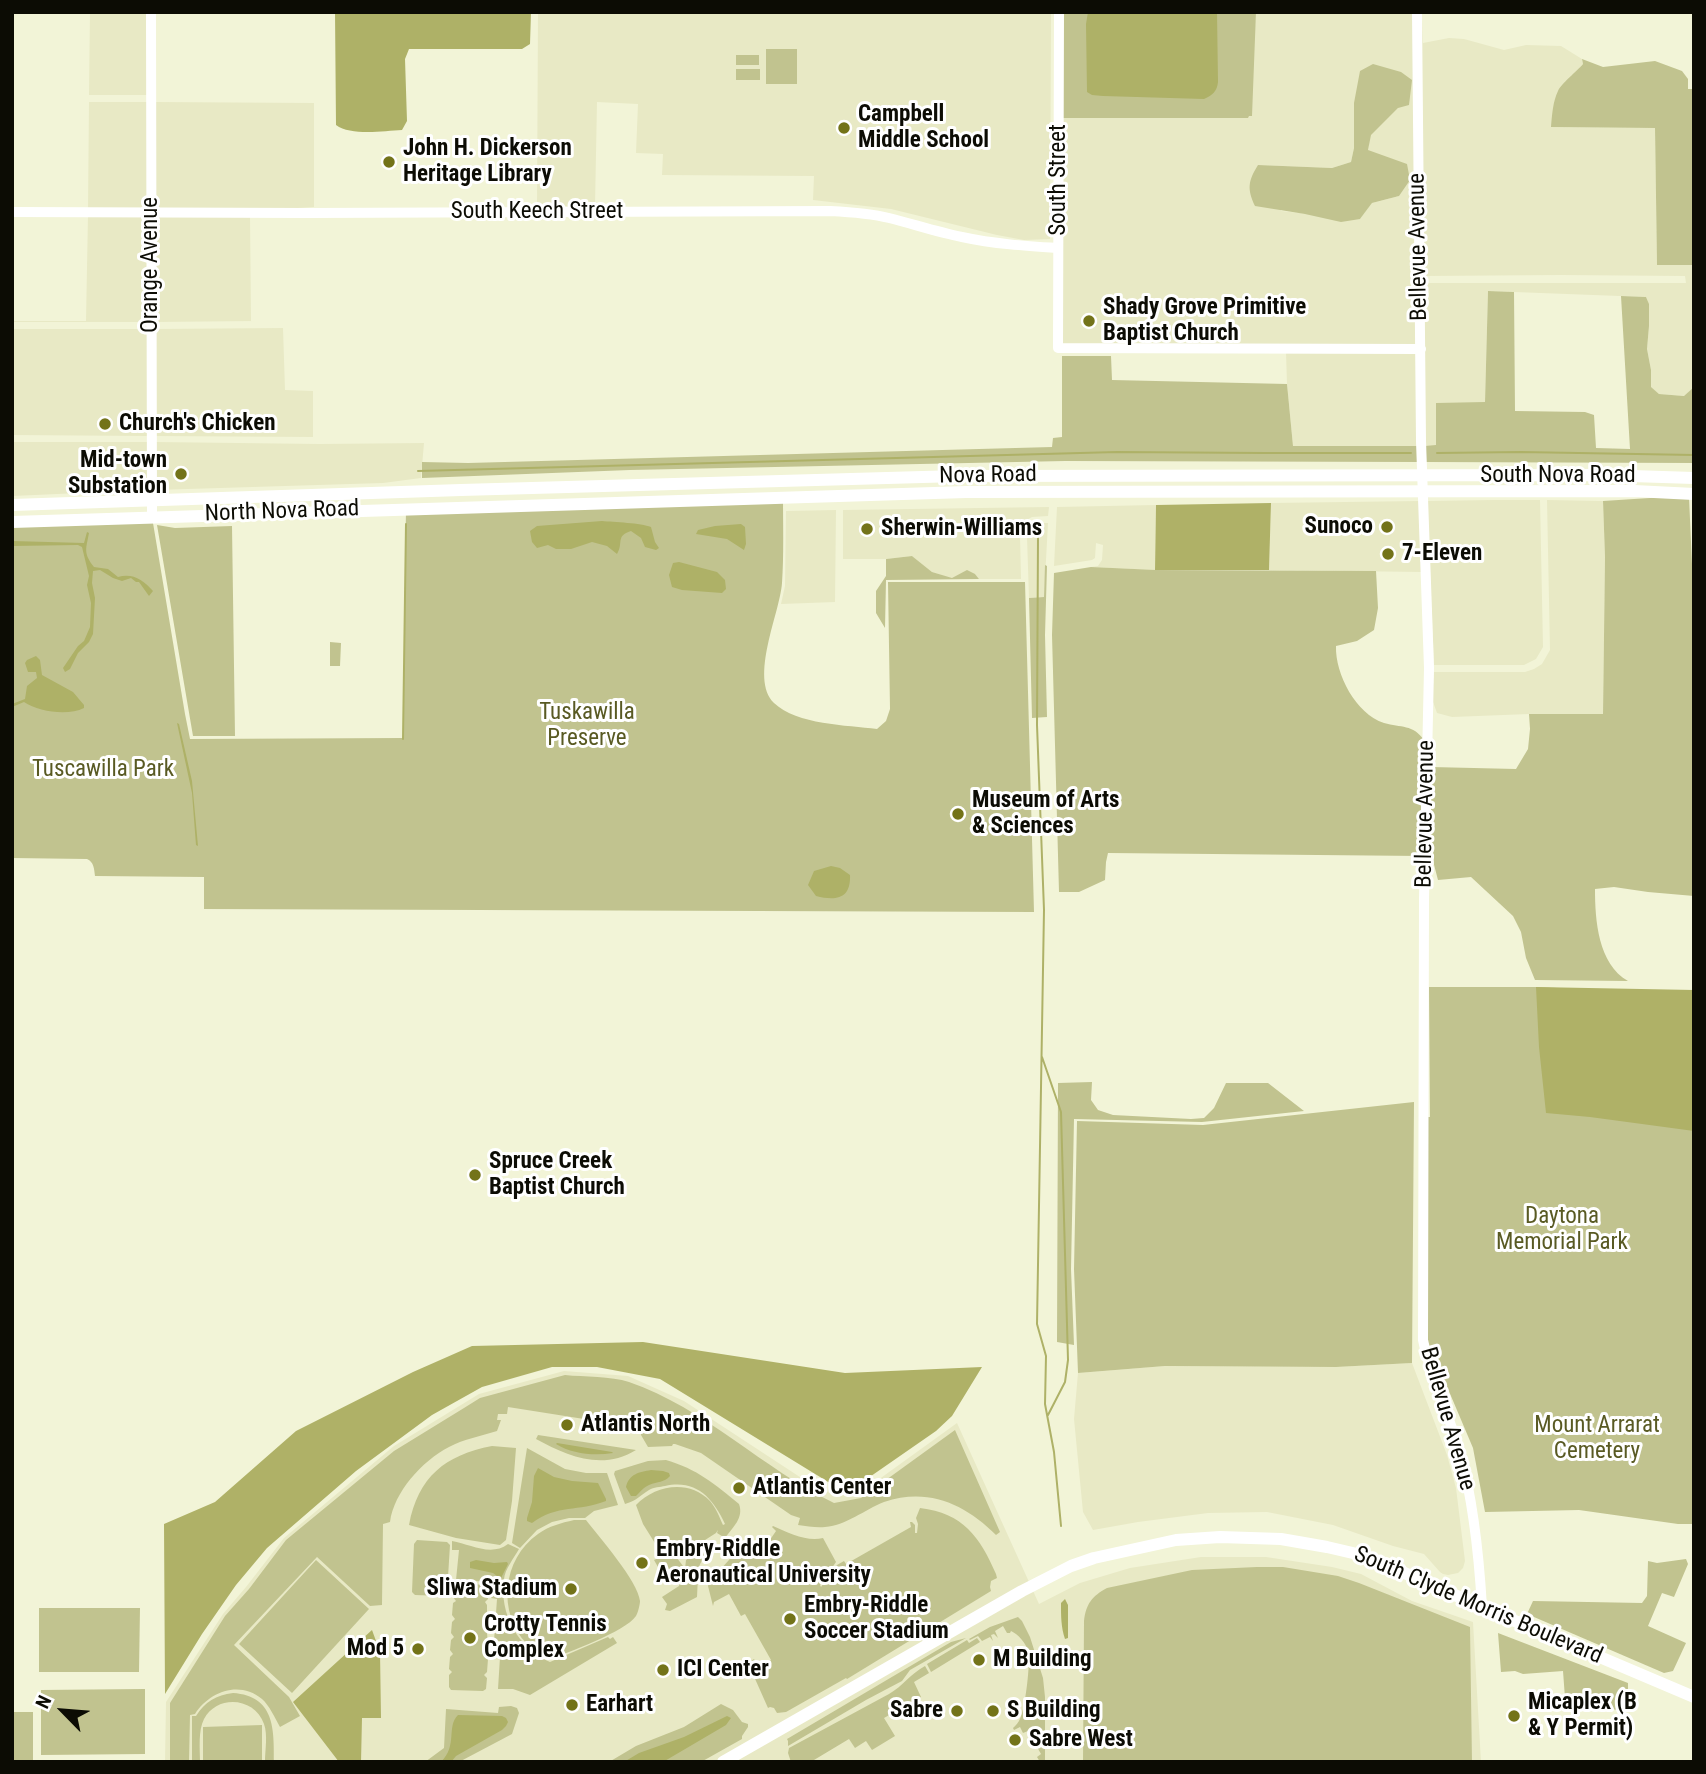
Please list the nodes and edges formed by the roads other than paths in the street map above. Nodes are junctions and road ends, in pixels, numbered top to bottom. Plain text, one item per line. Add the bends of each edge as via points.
1 (151, 12) edge
2 (1059, 12) edge
3 (1417, 12) edge
4 (12, 212) edge
5 (151, 212) junction
6 (1058, 248) junction
7 (1421, 349) junction
8 (1423, 476) junction
9 (1694, 478) edge
10 (861, 479) junction
11 (690, 484) junction
12 (666, 485) junction
13 (553, 488) joint
14 (396, 492) junction
15 (1423, 492) junction
16 (370, 493) junction
17 (1694, 494) edge
18 (839, 495) junction
19 (664, 500) junction
20 (152, 501) junction
21 (639, 501) junction
22 (553, 504) joint
23 (12, 505) edge
24 (374, 509) junction
25 (351, 510) junction
26 (152, 517) junction
27 (12, 522) edge
28 (1482, 1607) junction
29 (1694, 1697) edge
30 (723, 1762) edge

1 - 5 street, Orange Avenue
2 - 6 street, South Street
3 - 7 street, Bellevue Avenue
4 - 5 street, South Keech Street
5 - 6 street, South Keech Street via 830,211 866,213 995,243
5 - 20 street, Orange Avenue
6 - 7 street, South Street via 1058,348
7 - 8 street, Bellevue Avenue
8 - 9 main road, South Nova Road
8 - 10 main road, Nova Road
8 - 15 street, Bellevue Avenue
10 - 11 main road, Nova Road
10 - 18 main road
11 - 12 main road, Nova Road
11 - 19 main road
12 - 13 main road, Nova Road
12 - 21 main road
13 - 14 main road, North Nova Road
14 - 16 main road, North Nova Road
14 - 24 main road
15 - 17 main road, South Nova Road
15 - 18 main road, Nova Road
15 - 28 street, Bellevue Avenue via 1429,668 1423,1340 1467,1479
16 - 20 main road, North Nova Road
16 - 25 main road
18 - 19 main road, Nova Road
19 - 21 main road, Nova Road
20 - 23 main road, North Nova Road
20 - 26 street, Orange Avenue
21 - 22 main road, Nova Road
22 - 24 main road, North Nova Road
24 - 25 main road, North Nova Road
25 - 26 main road, North Nova Road
26 - 27 main road, North Nova Road
28 - 29 main road, South Clyde Morris Boulevard
28 - 30 main road, South Clyde Morris Boulevard via 1357,1554 1281,1539 1176,1540 1116,1552 1071,1566 1022,1591

